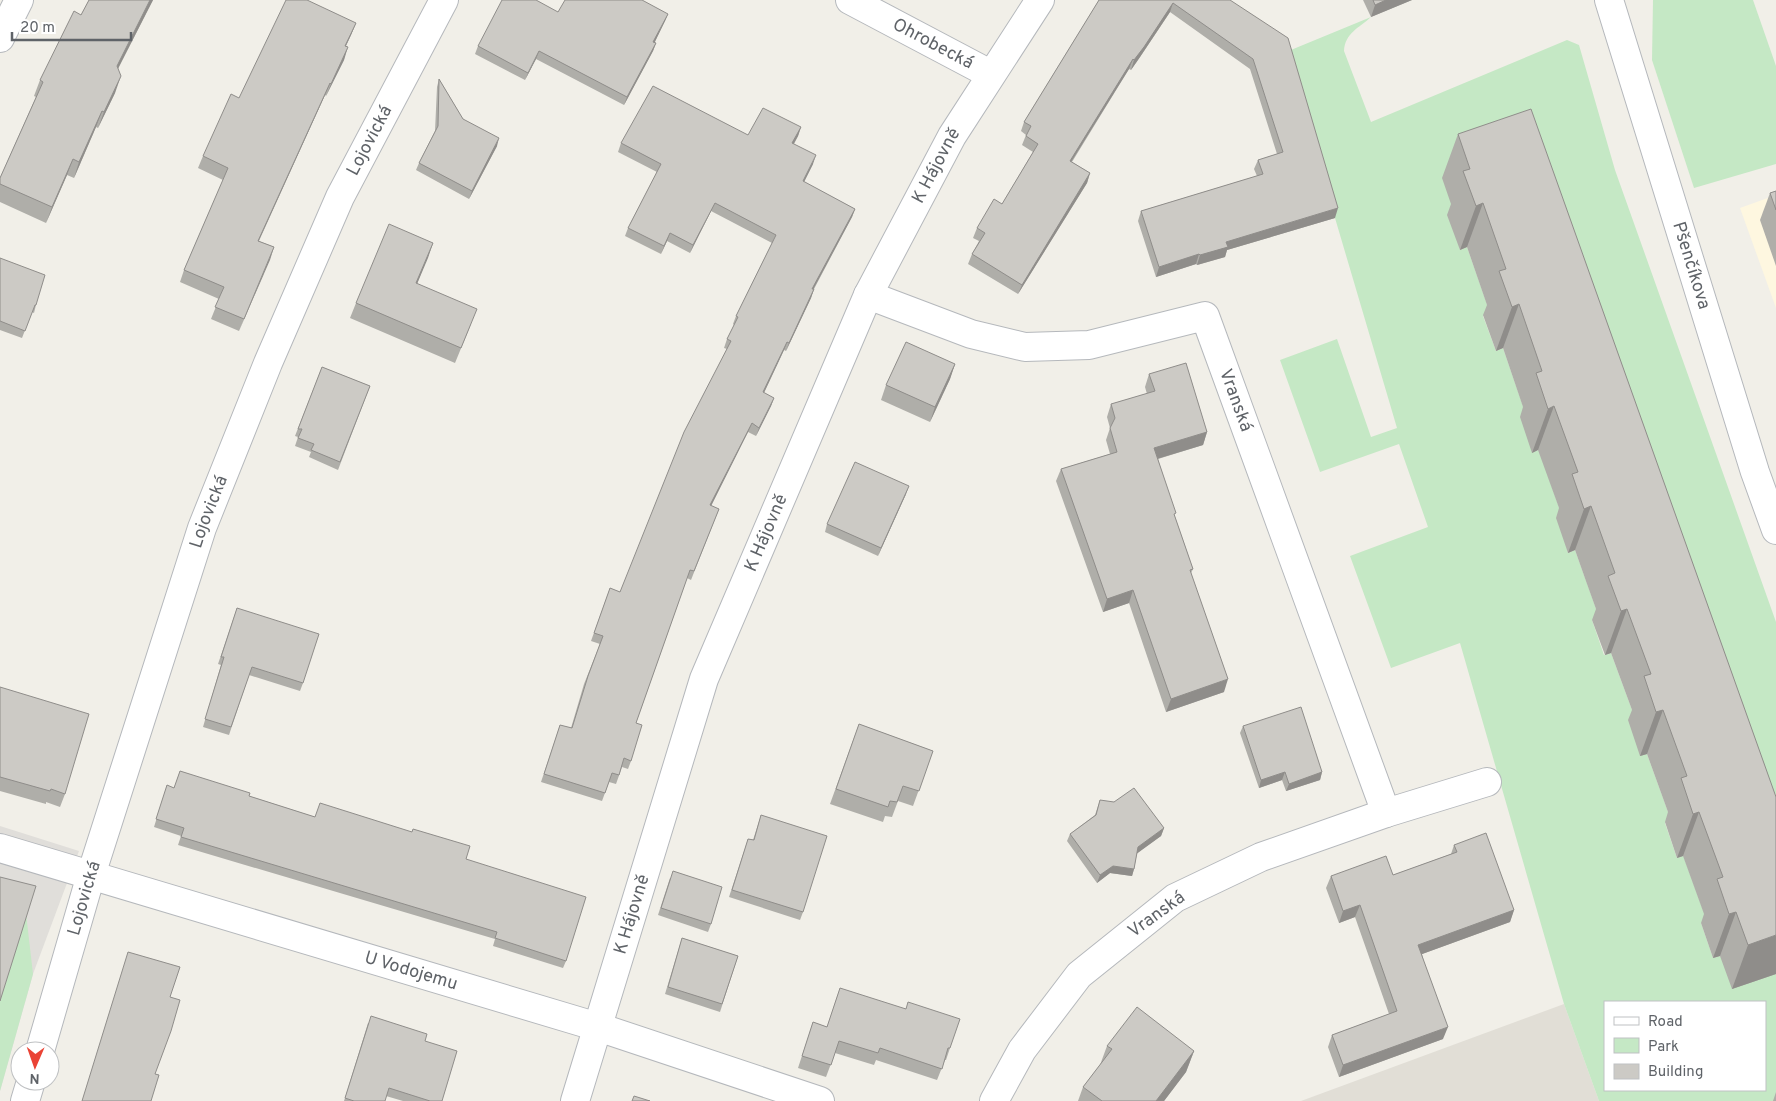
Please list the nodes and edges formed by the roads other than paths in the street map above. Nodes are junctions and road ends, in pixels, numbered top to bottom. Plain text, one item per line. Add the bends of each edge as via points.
1 (19, 0) edge
2 (444, 0) edge
3 (850, 0) edge
4 (1040, 0) edge
5 (1609, 0) edge
6 (0, 38) edge
7 (990, 74) junction
8 (868, 295) junction
9 (1776, 530) edge
10 (1487, 782) dead end
11 (1386, 813) junction
12 (0, 848) edge
13 (91, 874) junction
14 (598, 1027) junction
15 (43, 1041) edge
16 (575, 1101) edge
17 (820, 1101) edge
18 (994, 1101) edge

1 - 6 street
2 - 13 street, Lojovická via 340,198 268,363 202,528
3 - 7 street, Ohrobecká
4 - 7 street, K Hájovně
5 - 9 street, Pšenčíkova via 1752,463
7 - 8 street, K Hájovně via 952,136
8 - 11 street, Vranská via 971,334 1025,347 1089,345 1205,316
8 - 14 street, K Hájovně via 704,679
10 - 11 street, Vranská
11 - 18 street, Vranská via 1262,857 1175,898 1078,975 1022,1050
12 - 13 street, U Vodojemu
13 - 14 street, U Vodojemu
13 - 15 street, Lojovická
14 - 16 street, K Hájovně
14 - 17 street, U Vodojemu

